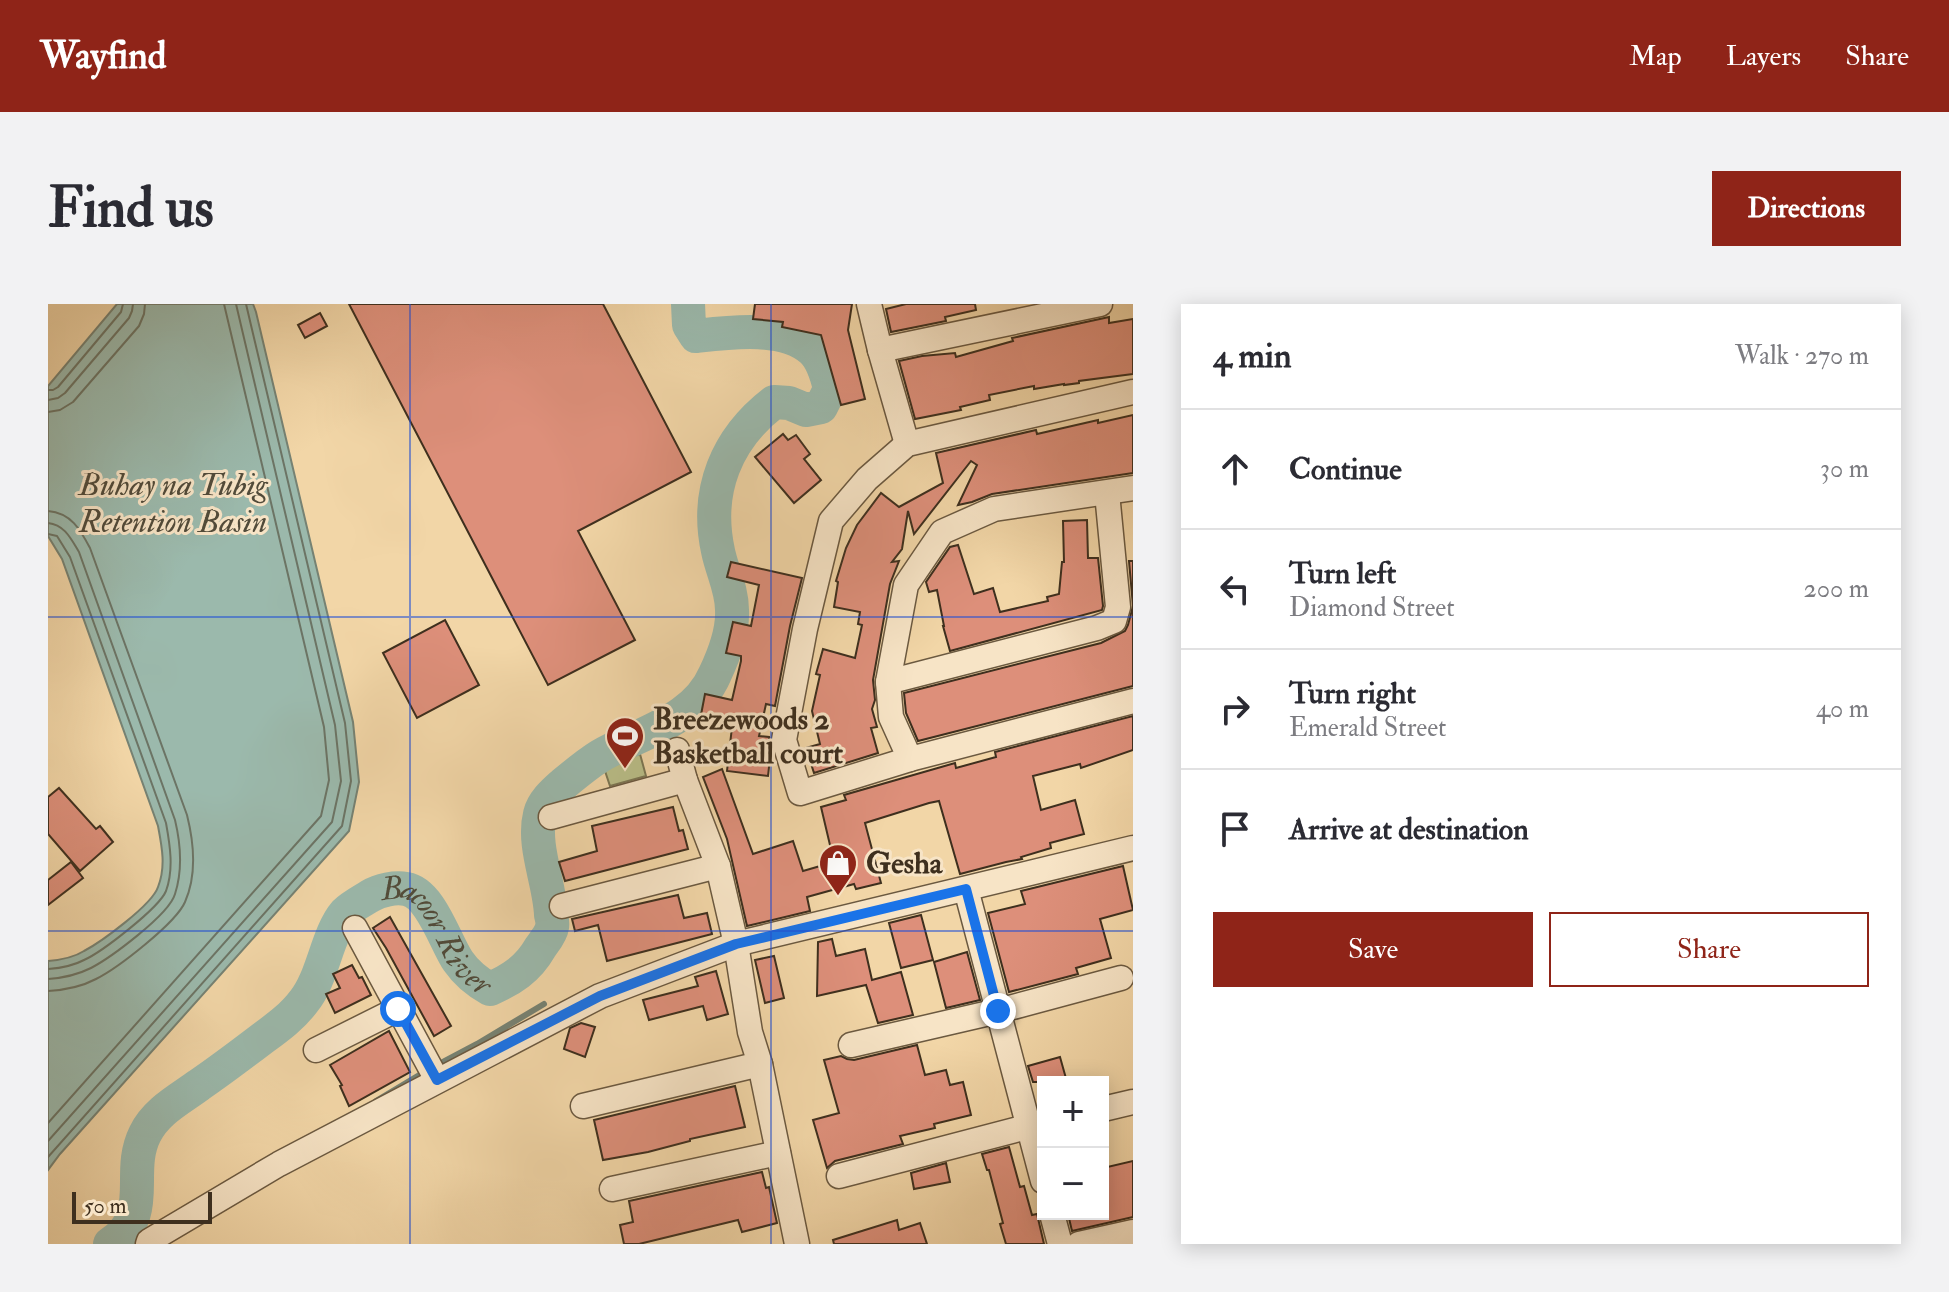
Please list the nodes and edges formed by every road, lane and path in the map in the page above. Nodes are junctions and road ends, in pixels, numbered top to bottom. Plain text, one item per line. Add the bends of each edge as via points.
1 (869, 304) edge
2 (1100, 304) edge
3 (880, 350) junction
4 (1133, 392) edge
5 (907, 444) junction
6 (1133, 488) edge
7 (1107, 493) junction
8 (888, 682) junction
9 (1133, 701) edge
10 (677, 750) dead end
11 (910, 759) junction
12 (685, 780) junction
13 (551, 817) dead end
14 (1133, 848) edge
15 (718, 866) junction
16 (966, 889) junction
17 (562, 906) dead end
18 (355, 928) dead end
19 (736, 944) junction
20 (1121, 978) dead end
21 (398, 1009) junction
22 (998, 1011) junction
23 (851, 1045) dead end
24 (316, 1050) dead end
25 (760, 1064) junction
26 (437, 1080) junction
27 (1133, 1102) edge
28 (583, 1106) dead end
29 (1109, 1108) edge
30 (1036, 1125) edge
31 (1039, 1148) edge
32 (778, 1153) junction
33 (839, 1176) dead end
34 (612, 1189) dead end
35 (1054, 1220) edge
36 (1133, 1232) edge
37 (792, 1243) edge
38 (148, 1244) edge
39 (1060, 1244) edge
40 (1079, 1244) edge

1 - 3 street
2 - 3 street
3 - 5 street
4 - 5 street
5 - 11 street via 831,521 784,740 800,793
6 - 7 street
7 - 8 street via 994,509 942,532 906,585
7 - 8 street via 1118,607 1114,621
8 - 11 street via 891,717
9 - 11 street
10 - 12 street
12 - 13 street
12 - 15 street
14 - 16 street
15 - 17 street
15 - 19 street
16 - 19 street
16 - 22 street
18 - 21 street
19 - 25 street
19 - 26 street via 600,996
20 - 22 street
21 - 24 street
21 - 26 street
22 - 23 street
22 - 30 street
25 - 28 street
25 - 32 street
26 - 38 street via 279,1164
27 - 29 street
30 - 31 street
30 - 33 street
32 - 34 street
32 - 37 street
35 - 39 street
36 - 40 street

